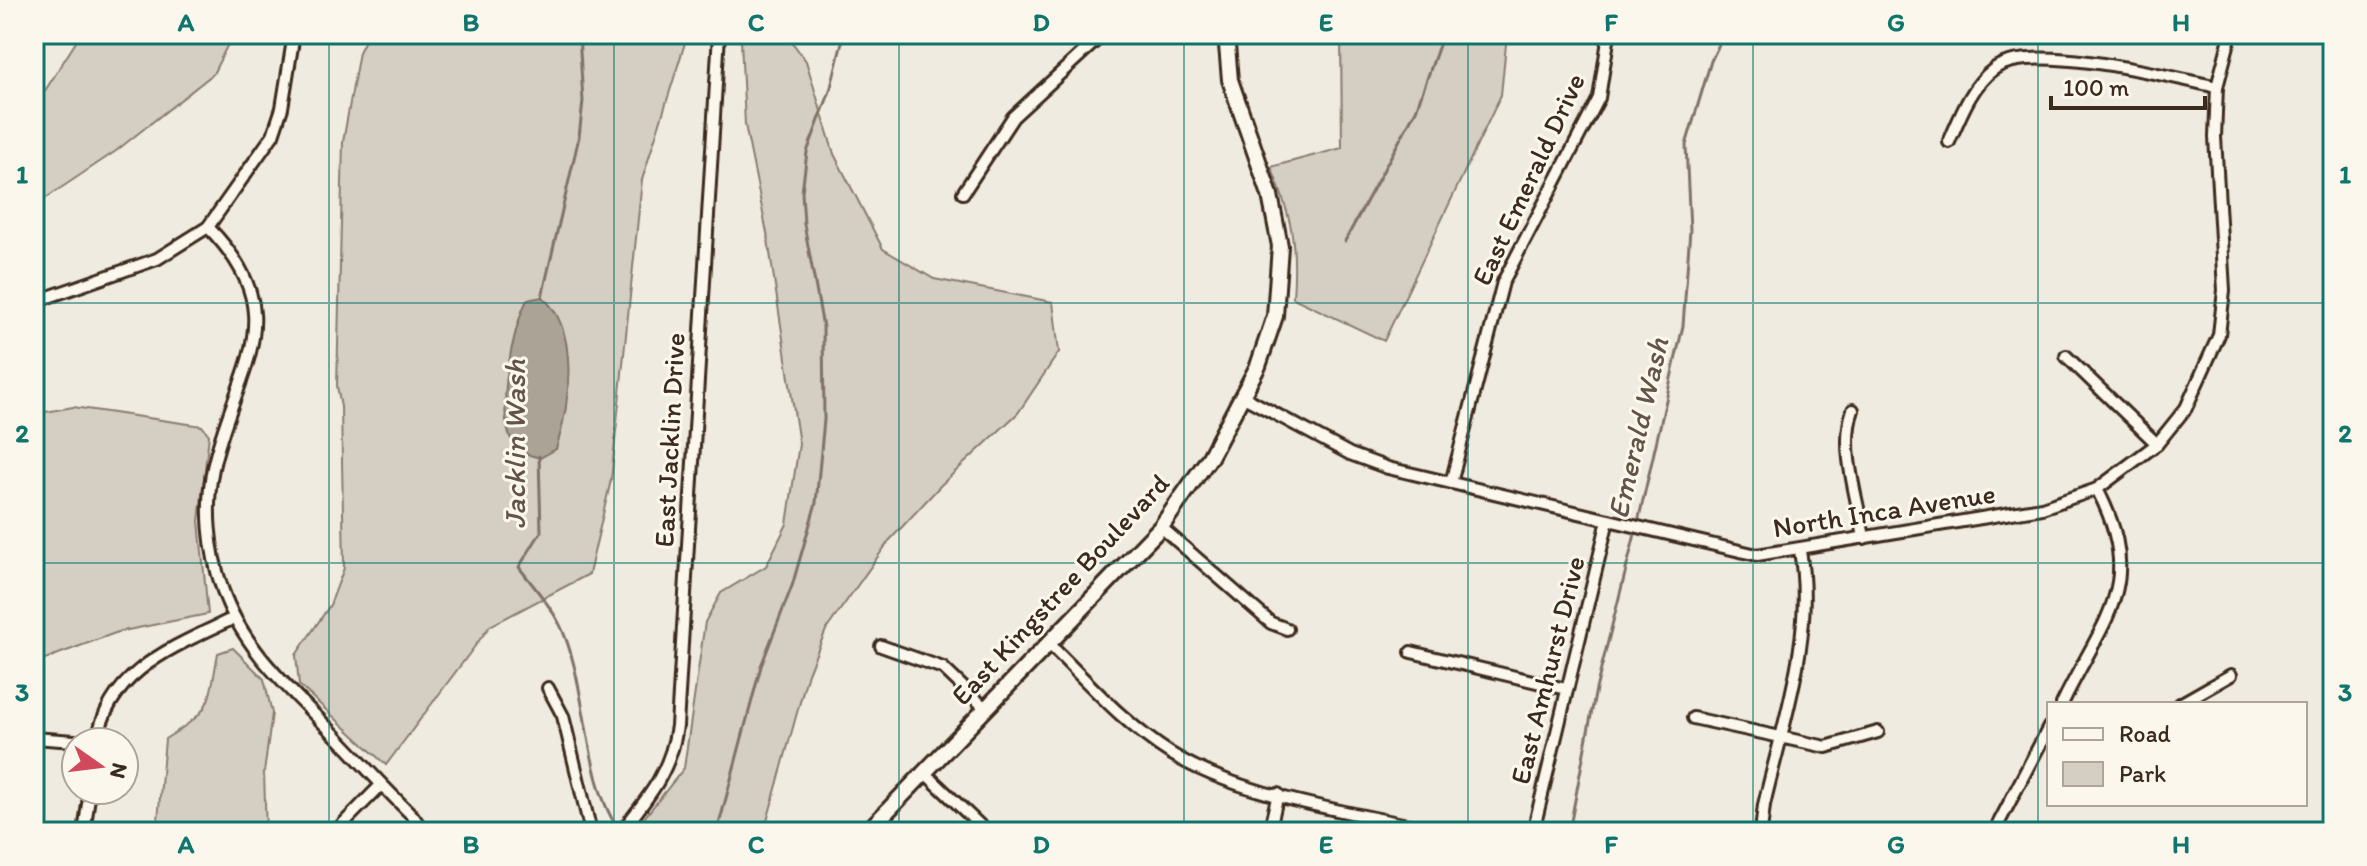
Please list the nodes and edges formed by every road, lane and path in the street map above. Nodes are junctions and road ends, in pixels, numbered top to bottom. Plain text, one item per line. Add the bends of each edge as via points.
1 (294, 34) edge
2 (719, 34) edge
3 (1103, 34) edge
4 (1226, 34) edge
5 (1609, 34) edge
6 (2231, 34) edge
7 (2217, 87) junction
8 (1949, 142) dead end
9 (963, 193) dead end
10 (208, 227) junction
11 (34, 302) edge
12 (2066, 356) dead end
13 (1242, 396) junction
14 (1853, 410) dead end
15 (2157, 444) junction
16 (1451, 483) junction
17 (2097, 489) junction
18 (1608, 520) junction
19 (1161, 527) junction
20 (1864, 538) junction
21 (1800, 551) junction
22 (234, 618) junction
23 (1287, 629) dead end
24 (1048, 643) junction
25 (881, 646) dead end
26 (1411, 652) dead end
27 (2231, 675) dead end
28 (548, 688) dead end
29 (1566, 689) junction
30 (2063, 702) edge
31 (2184, 702) edge
32 (985, 708) junction
33 (1693, 718) dead end
34 (103, 726) edge
35 (2047, 731) edge
36 (1878, 732) dead end
37 (34, 738) edge
38 (1779, 739) junction
39 (60, 740) edge
40 (924, 772) junction
41 (381, 785) junction
42 (1278, 794) junction
43 (88, 806) edge
44 (84, 832) edge
45 (335, 832) edge
46 (424, 832) edge
47 (591, 832) edge
48 (621, 832) edge
49 (867, 832) edge
50 (987, 832) edge
51 (1269, 832) edge
52 (1438, 832) edge
53 (1533, 832) edge
54 (1761, 832) edge
55 (1994, 832) edge

1 - 10 street via 273,135
2 - 48 street, East Jacklin Drive via 677,726 660,782
3 - 9 street via 1013,117
4 - 13 street, East Kingstree Boulevard via 1230,80 1270,195 1281,261 1272,330
5 - 16 street, East Emerald Drive via 1599,98 1503,282
6 - 7 street, North Inca Avenue
7 - 8 street via 2135,69 2051,58 2014,59 1983,78
7 - 15 street, North Inca Avenue via 2224,290 2219,335 2186,408
10 - 11 street via 157,259
10 - 22 street via 242,270 255,316 253,346 218,447 210,487 212,552
12 - 15 street
13 - 16 street, North Inca Avenue via 1350,454
13 - 19 street, East Kingstree Boulevard via 1199,476
14 - 20 street via 1849,448
15 - 17 street, North Inca Avenue
16 - 18 street, North Inca Avenue
17 - 20 street, North Inca Avenue via 2042,508
17 - 30 street via 2115,523 2119,584
18 - 21 street, North Inca Avenue via 1757,555
18 - 29 street, East Amhurst Drive
19 - 23 street via 1271,623
19 - 24 street, East Kingstree Boulevard
20 - 21 street, North Inca Avenue
21 - 38 street via 1806,587 1804,626
22 - 34 street via 134,673 112,700
22 - 41 street via 277,676
24 - 32 street, East Kingstree Boulevard
24 - 42 street via 1131,725 1170,753 1221,778
25 - 32 street via 943,668
26 - 29 street
27 - 31 street
28 - 47 street via 563,716
29 - 53 street, East Amhurst Drive
32 - 40 street, East Kingstree Boulevard
33 - 38 street
35 - 55 street
36 - 38 street via 1826,747
37 - 39 street
38 - 54 street
40 - 49 street, East Kingstree Boulevard
40 - 50 street
41 - 45 street
41 - 46 street
42 - 51 street
42 - 52 street
43 - 44 street

